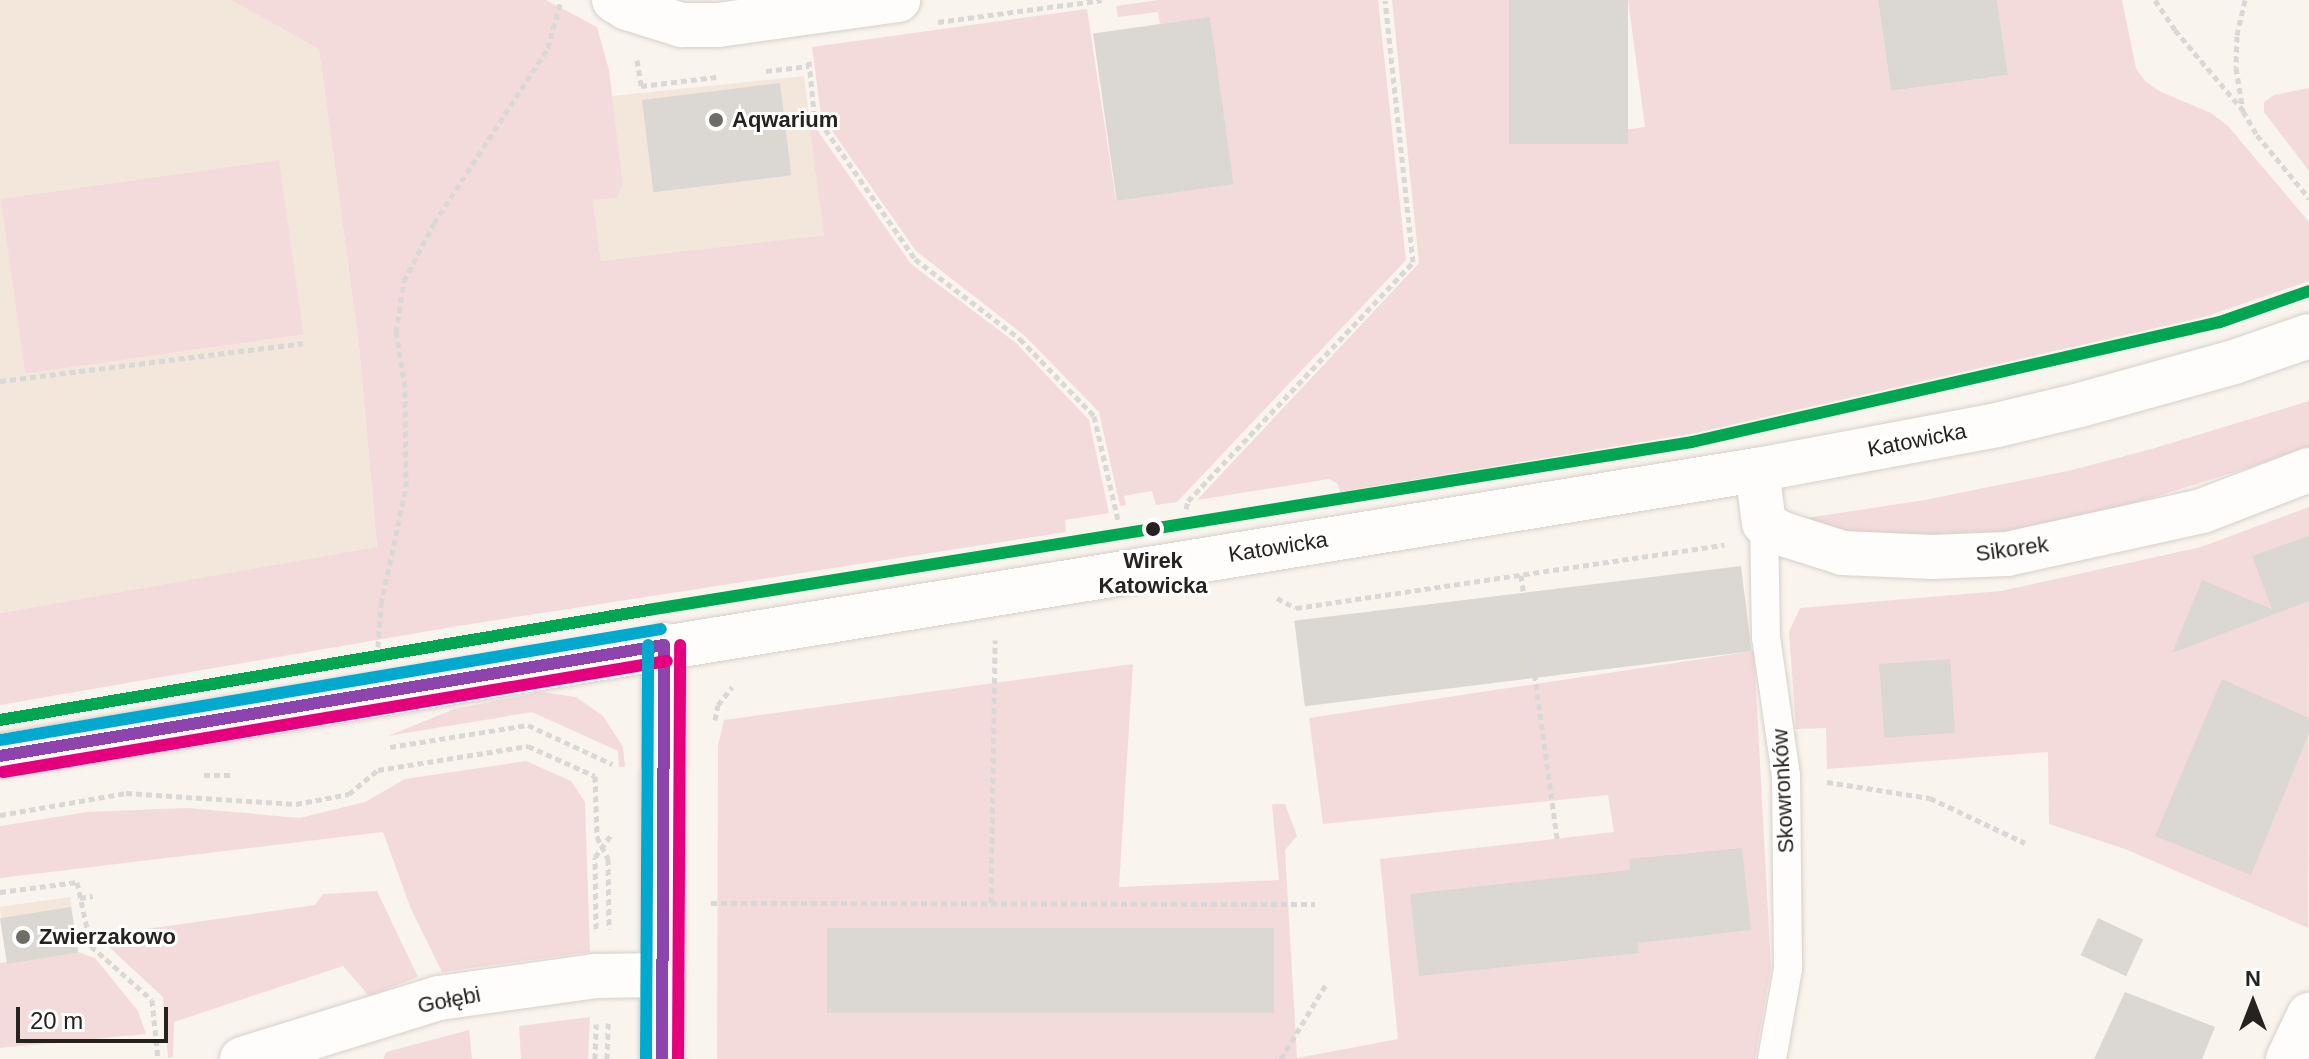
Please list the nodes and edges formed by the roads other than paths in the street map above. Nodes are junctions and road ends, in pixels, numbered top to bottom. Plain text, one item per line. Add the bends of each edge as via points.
1 (614, 0) edge
2 (911, 12) edge
3 (2309, 336) edge
4 (1757, 470) junction
5 (2309, 470) edge
6 (1764, 534) junction
7 (664, 645) junction
8 (0, 756) edge
9 (663, 975) junction
10 (2309, 1015) edge
11 (242, 1059) edge
12 (662, 1059) edge
13 (1772, 1059) edge
14 (2288, 1059) edge

1 - 2 street via 682,25
3 - 4 street, Katowicka via 2080,405
4 - 6 street
4 - 7 street, Katowicka
5 - 6 street, Sikorek via 2202,511 2007,554 1843,553
6 - 13 lane, Skowronków via 1766,637 1786,775 1788,969
7 - 8 street, Katowicka
7 - 9 street
9 - 11 street, Gołębi via 596,976 439,998
9 - 12 street
10 - 14 street

